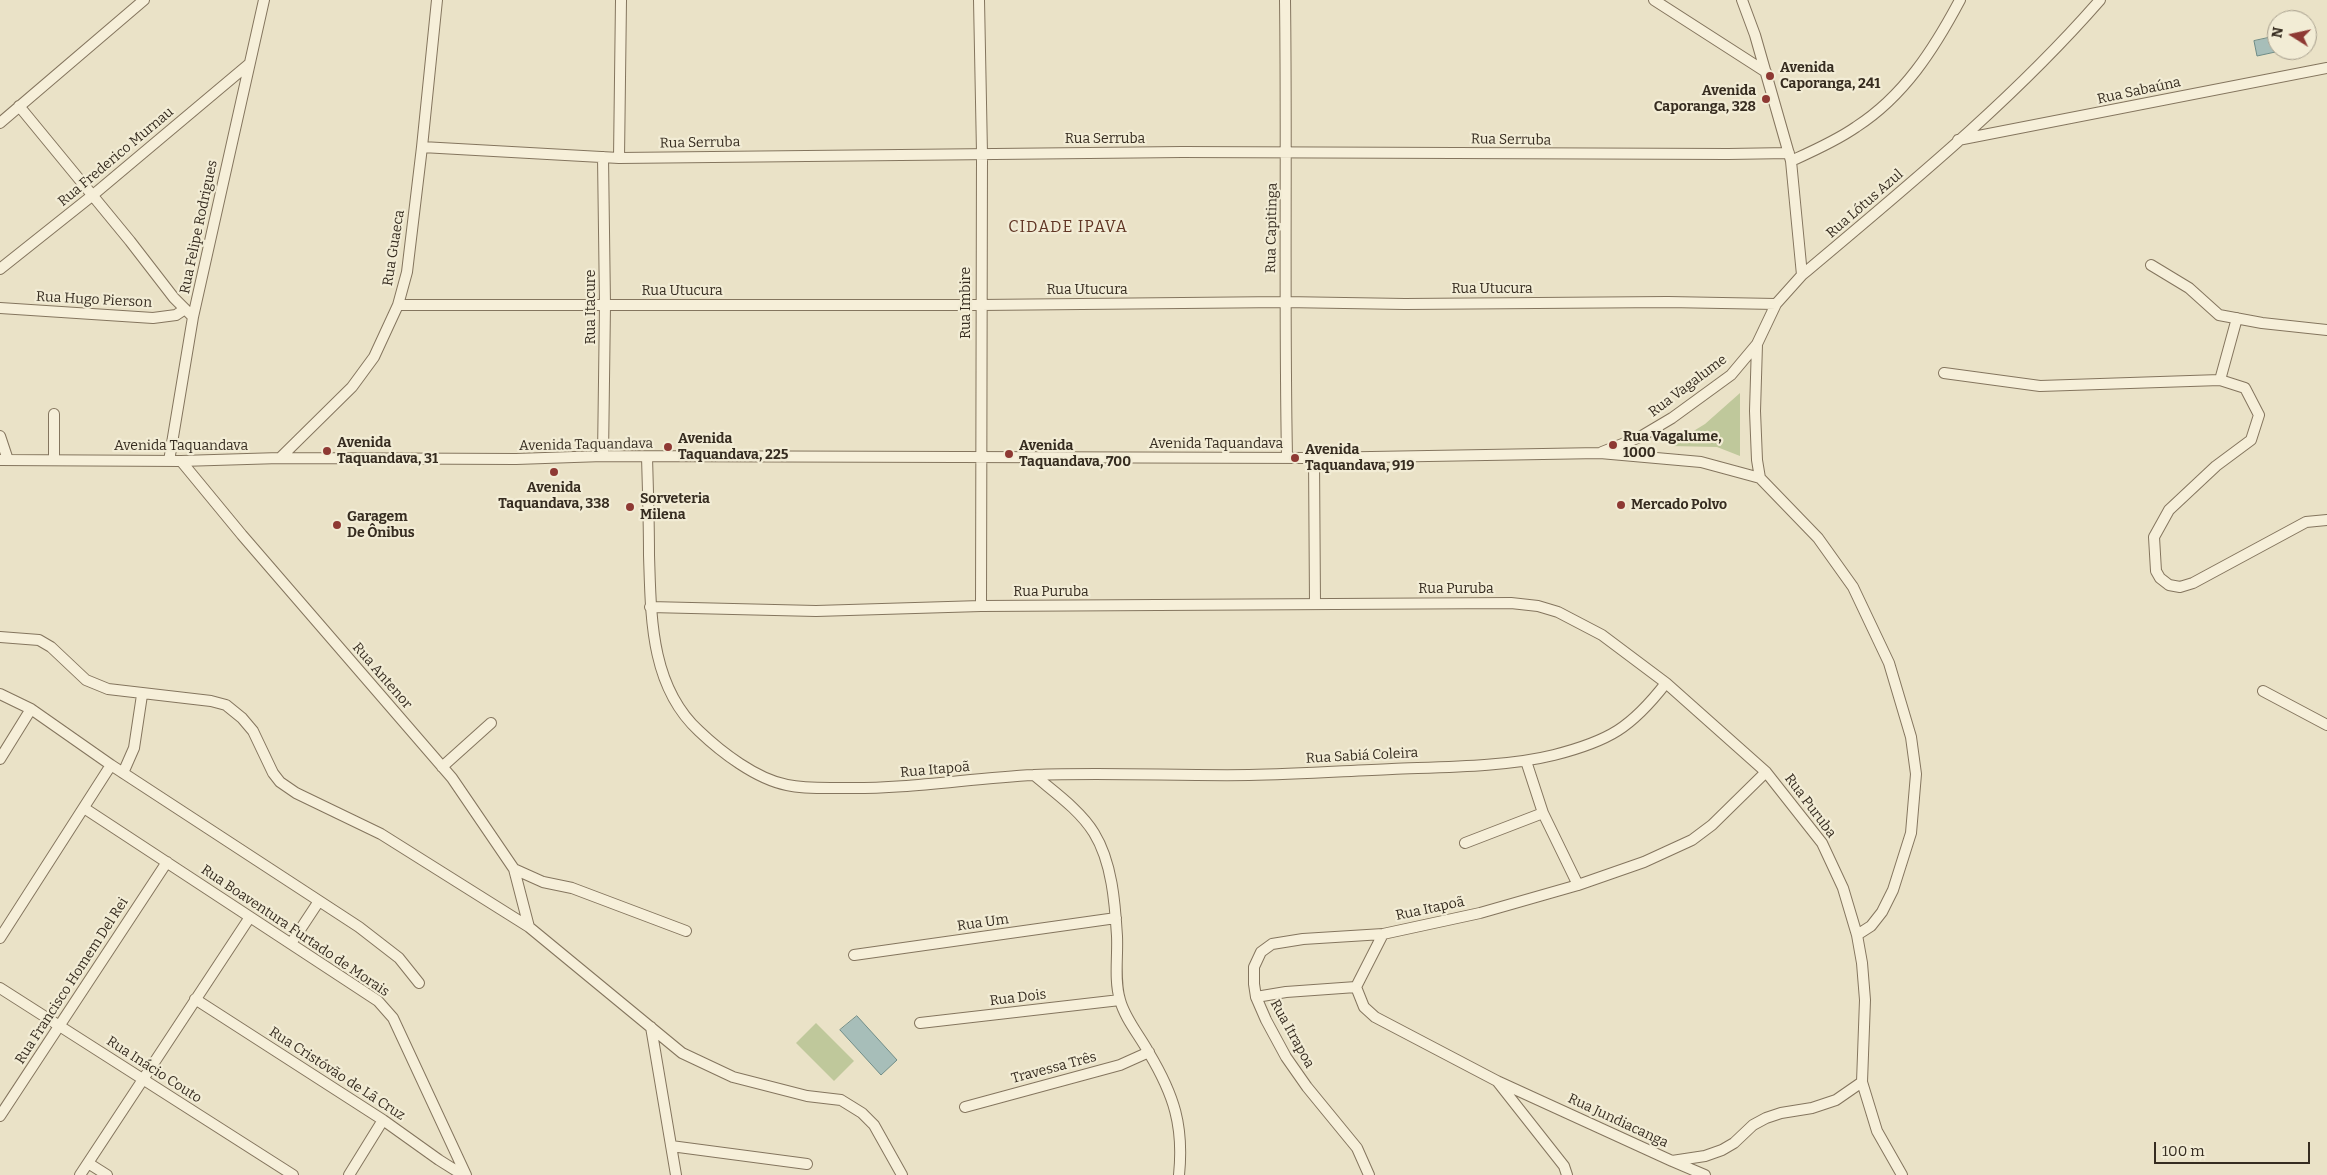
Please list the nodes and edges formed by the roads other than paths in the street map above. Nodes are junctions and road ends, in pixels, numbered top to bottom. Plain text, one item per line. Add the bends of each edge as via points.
1 (144, 0) edge
2 (264, 0) edge
3 (437, 0) edge
4 (621, 0) edge
5 (979, 0) edge
6 (1285, 0) edge
7 (1654, 0) edge
8 (1742, 0) edge
9 (1960, 0) edge
10 (2100, 0) edge
11 (248, 64) junction
12 (2327, 68) edge
13 (1766, 72) junction
14 (19, 106) junction
15 (0, 123) edge
16 (1958, 140) junction
17 (422, 147) junction
18 (1287, 152) junction
19 (982, 153) junction
20 (603, 157) junction
21 (1790, 157) junction
22 (619, 158) junction
23 (93, 195) junction
24 (2152, 265) dead end
25 (0, 269) edge
26 (1802, 275) junction
27 (1284, 302) junction
28 (980, 304) junction
29 (1776, 304) junction
30 (398, 305) junction
31 (605, 305) junction
32 (0, 308) edge
33 (185, 309) junction
34 (193, 317) junction
35 (2237, 318) junction
36 (2327, 330) edge
37 (1757, 344) junction
38 (1944, 373) dead end
39 (2220, 380) junction
40 (54, 414) dead end
41 (0, 436) edge
42 (1600, 452) junction
43 (603, 456) junction
44 (647, 457) junction
45 (1287, 457) junction
46 (280, 458) junction
47 (980, 458) junction
48 (1314, 458) junction
49 (4, 460) edge
50 (54, 460) junction
51 (169, 461) junction
52 (181, 461) junction
53 (1760, 478) junction
54 (2327, 520) edge
55 (1315, 604) junction
56 (981, 606) junction
57 (650, 607) junction
58 (0, 637) edge
59 (1666, 683) junction
60 (2263, 691) dead end
61 (0, 694) edge
62 (142, 694) junction
63 (31, 709) junction
64 (491, 722) dead end
65 (2327, 725) edge
66 (0, 758) edge
67 (1526, 760) junction
68 (111, 765) junction
69 (442, 766) junction
70 (1766, 772) junction
71 (123, 773) junction
72 (1034, 775) junction
73 (84, 808) junction
74 (1543, 813) junction
75 (1465, 843) dead end
76 (167, 862) junction
77 (514, 869) junction
78 (1578, 885) junction
79 (319, 901) junction
80 (250, 916) junction
81 (1116, 918) junction
82 (529, 927) junction
83 (686, 931) dead end
84 (1383, 934) junction
85 (1857, 934) junction
86 (0, 938) edge
87 (292, 942) junction
88 (854, 954) dead end
89 (419, 983) dead end
90 (0, 988) edge
91 (1356, 988) junction
92 (1256, 997) junction
93 (195, 999) junction
94 (1120, 1000) junction
95 (920, 1023) dead end
96 (59, 1025) junction
97 (651, 1027) junction
98 (1149, 1052) junction
99 (143, 1080) junction
100 (1497, 1081) junction
101 (1862, 1082) junction
102 (964, 1107) dead end
103 (0, 1116) edge
104 (383, 1120) junction
105 (671, 1146) junction
106 (1672, 1161) junction
107 (88, 1163) junction
108 (807, 1164) dead end
109 (80, 1175) edge
110 (107, 1175) edge
111 (293, 1175) edge
112 (348, 1175) edge
113 (464, 1175) edge
114 (676, 1175) edge
115 (902, 1175) edge
116 (1179, 1175) edge
117 (1369, 1175) edge
118 (1567, 1175) edge
119 (1705, 1175) edge
120 (1902, 1175) edge

1 - 14 street
2 - 11 street, Rua Felipe Rodrigues
3 - 17 street, Rua Guaeca
4 - 22 street
5 - 19 street, Rua Imbire
6 - 18 street, Rua Capitinga
7 - 13 street
8 - 13 street
9 - 21 street via 1936,45 1896,93 1856,127
10 - 16 street, Rua Lótus Azul via 2058,47
11 - 23 street, Rua Frederico Murnau
11 - 34 street, Rua Felipe Rodrigues
12 - 16 street, Rua Sabaúna
13 - 21 street
14 - 15 street
14 - 23 street
16 - 26 street, Rua Lótus Azul
17 - 20 street, Rua Serruba
17 - 30 street, Rua Guaeca via 407,272
18 - 19 street, Rua Serruba
18 - 21 street, Rua Serruba
18 - 27 street, Rua Capitinga
19 - 22 street, Rua Serruba
19 - 28 street, Rua Imbire
20 - 22 street, Rua Serruba
20 - 31 street, Rua Itacure
21 - 26 street
23 - 25 street, Rua Frederico Murnau
23 - 33 street
24 - 35 street via 2189,288 2219,315
26 - 29 street, Rua Lótus Azul
27 - 28 street, Rua Utucura
27 - 29 street, Rua Utucura
27 - 45 street, Rua Capitinga
28 - 31 street, Rua Utucura
28 - 47 street, Rua Imbire
29 - 37 street, Rua Lótus Azul
30 - 31 street, Rua Utucura
30 - 46 street, Rua Guaeca via 374,357 352,386
31 - 43 street, Rua Itacure
32 - 33 street, Rua Hugo Pierson via 153,318 176,316
33 - 34 street
34 - 51 street, Rua Felipe Rodrigues
35 - 36 street
35 - 39 street
37 - 42 street, Rua Vagalume via 1731,375 1672,418 1640,437
37 - 53 street, Rua Lótus Azul via 1755,429
38 - 39 street via 2040,386
39 - 54 street via 2245,388 2259,415 2251,440 2216,466 2169,510 2154,537 2156,571 2160,578 2169,586 2192,583 2306,522
40 - 50 street
41 - 49 street
42 - 48 street, Avenida Taquandava
42 - 53 street, Avenida Taquandava via 1701,462
43 - 44 street, Avenida Taquandava
43 - 46 street, Avenida Taquandava via 516,460
44 - 47 street, Avenida Taquandava
44 - 57 street, Rua Itapoã
45 - 47 street, Avenida Taquandava
45 - 48 street, Avenida Taquandava
46 - 52 street, Avenida Taquandava
47 - 56 street, Rua Imbire
48 - 55 street
49 - 50 street, Avenida Taquandava
50 - 51 street, Avenida Taquandava
51 - 52 street, Avenida Taquandava
52 - 69 street, Rua Antenor
53 - 85 street via 1818,538 1853,587 1889,663 1911,737 1916,774 1911,833 1893,890 1882,912 1871,926
55 - 56 street, Rua Puruba
55 - 59 street, Rua Puruba via 1511,603 1538,606 1558,612 1602,635
56 - 57 street, Rua Puruba via 816,611
57 - 72 street, Rua Itapoã via 658,658 666,684 679,708 718,748 762,775 785,785 864,788
58 - 62 street via 39,640 51,646 86,680
59 - 67 street, Rua Sabiá Coleira via 1640,715 1618,731 1580,747
59 - 70 street, Rua Puruba
60 - 65 street
61 - 63 street
62 - 71 street via 134,748
62 - 82 street via 226,705 253,732 273,774 296,794 381,834
63 - 66 street
63 - 68 street
64 - 69 street
67 - 72 street, Rua Sabiá Coleira via 1252,775
67 - 74 street
68 - 71 street
68 - 73 street
69 - 77 street, Rua Antenor
70 - 78 street, Rua Itapoã via 1692,840 1644,862
70 - 85 street, Rua Puruba via 1822,843 1843,888
71 - 79 street
72 - 81 street via 1072,808 1094,833 1105,858
73 - 76 street, Rua Boaventura Furtado de Morais
73 - 86 street
74 - 75 street
74 - 78 street
76 - 80 street, Rua Boaventura Furtado de Morais
76 - 96 street, Rua Francisco Homem Del Rei
77 - 82 street, Rua Antenor
77 - 83 street
78 - 84 street, Rua Itapoã via 1480,913
79 - 87 street
79 - 89 street via 399,958
80 - 87 street, Rua Boaventura Furtado de Morais
80 - 93 street
81 - 88 street, Rua Um
81 - 94 street
82 - 97 street
84 - 91 street, Rua Itapoã
84 - 92 street, Rua Itrapoa via 1272,944 1261,952 1254,967
85 - 101 street, Rua Puruba via 1865,1000
87 - 113 street, Rua Boaventura Furtado de Morais via 387,1009
90 - 96 street, Rua Inácio Couto
91 - 92 street
91 - 100 street via 1364,1007 1375,1017
92 - 117 street, Rua Itrapoa via 1286,1056 1357,1148
93 - 99 street
93 - 104 street, Rua Cristóvão de Lã Cruz
94 - 95 street, Rua Dois
94 - 98 street via 1129,1022
96 - 99 street, Rua Inácio Couto
96 - 103 street, Rua Francisco Homem Del Rei
97 - 105 street
97 - 115 street via 682,1053 733,1077 807,1096 841,1100 874,1125
98 - 102 street, Travessa Três via 1120,1065
98 - 116 street via 1172,1097 1180,1136
99 - 107 street
99 - 111 street, Rua Inácio Couto
100 - 106 street, Rua Jundiacanga
100 - 118 street via 1564,1166
101 - 106 street, Rua Jundiacanga via 1836,1100 1766,1118 1722,1150
101 - 120 street, Rua Puruba via 1877,1131
104 - 112 street
104 - 113 street, Rua Cristóvão de Lã Cruz
105 - 108 street
105 - 114 street
106 - 119 street
107 - 109 street
107 - 110 street

